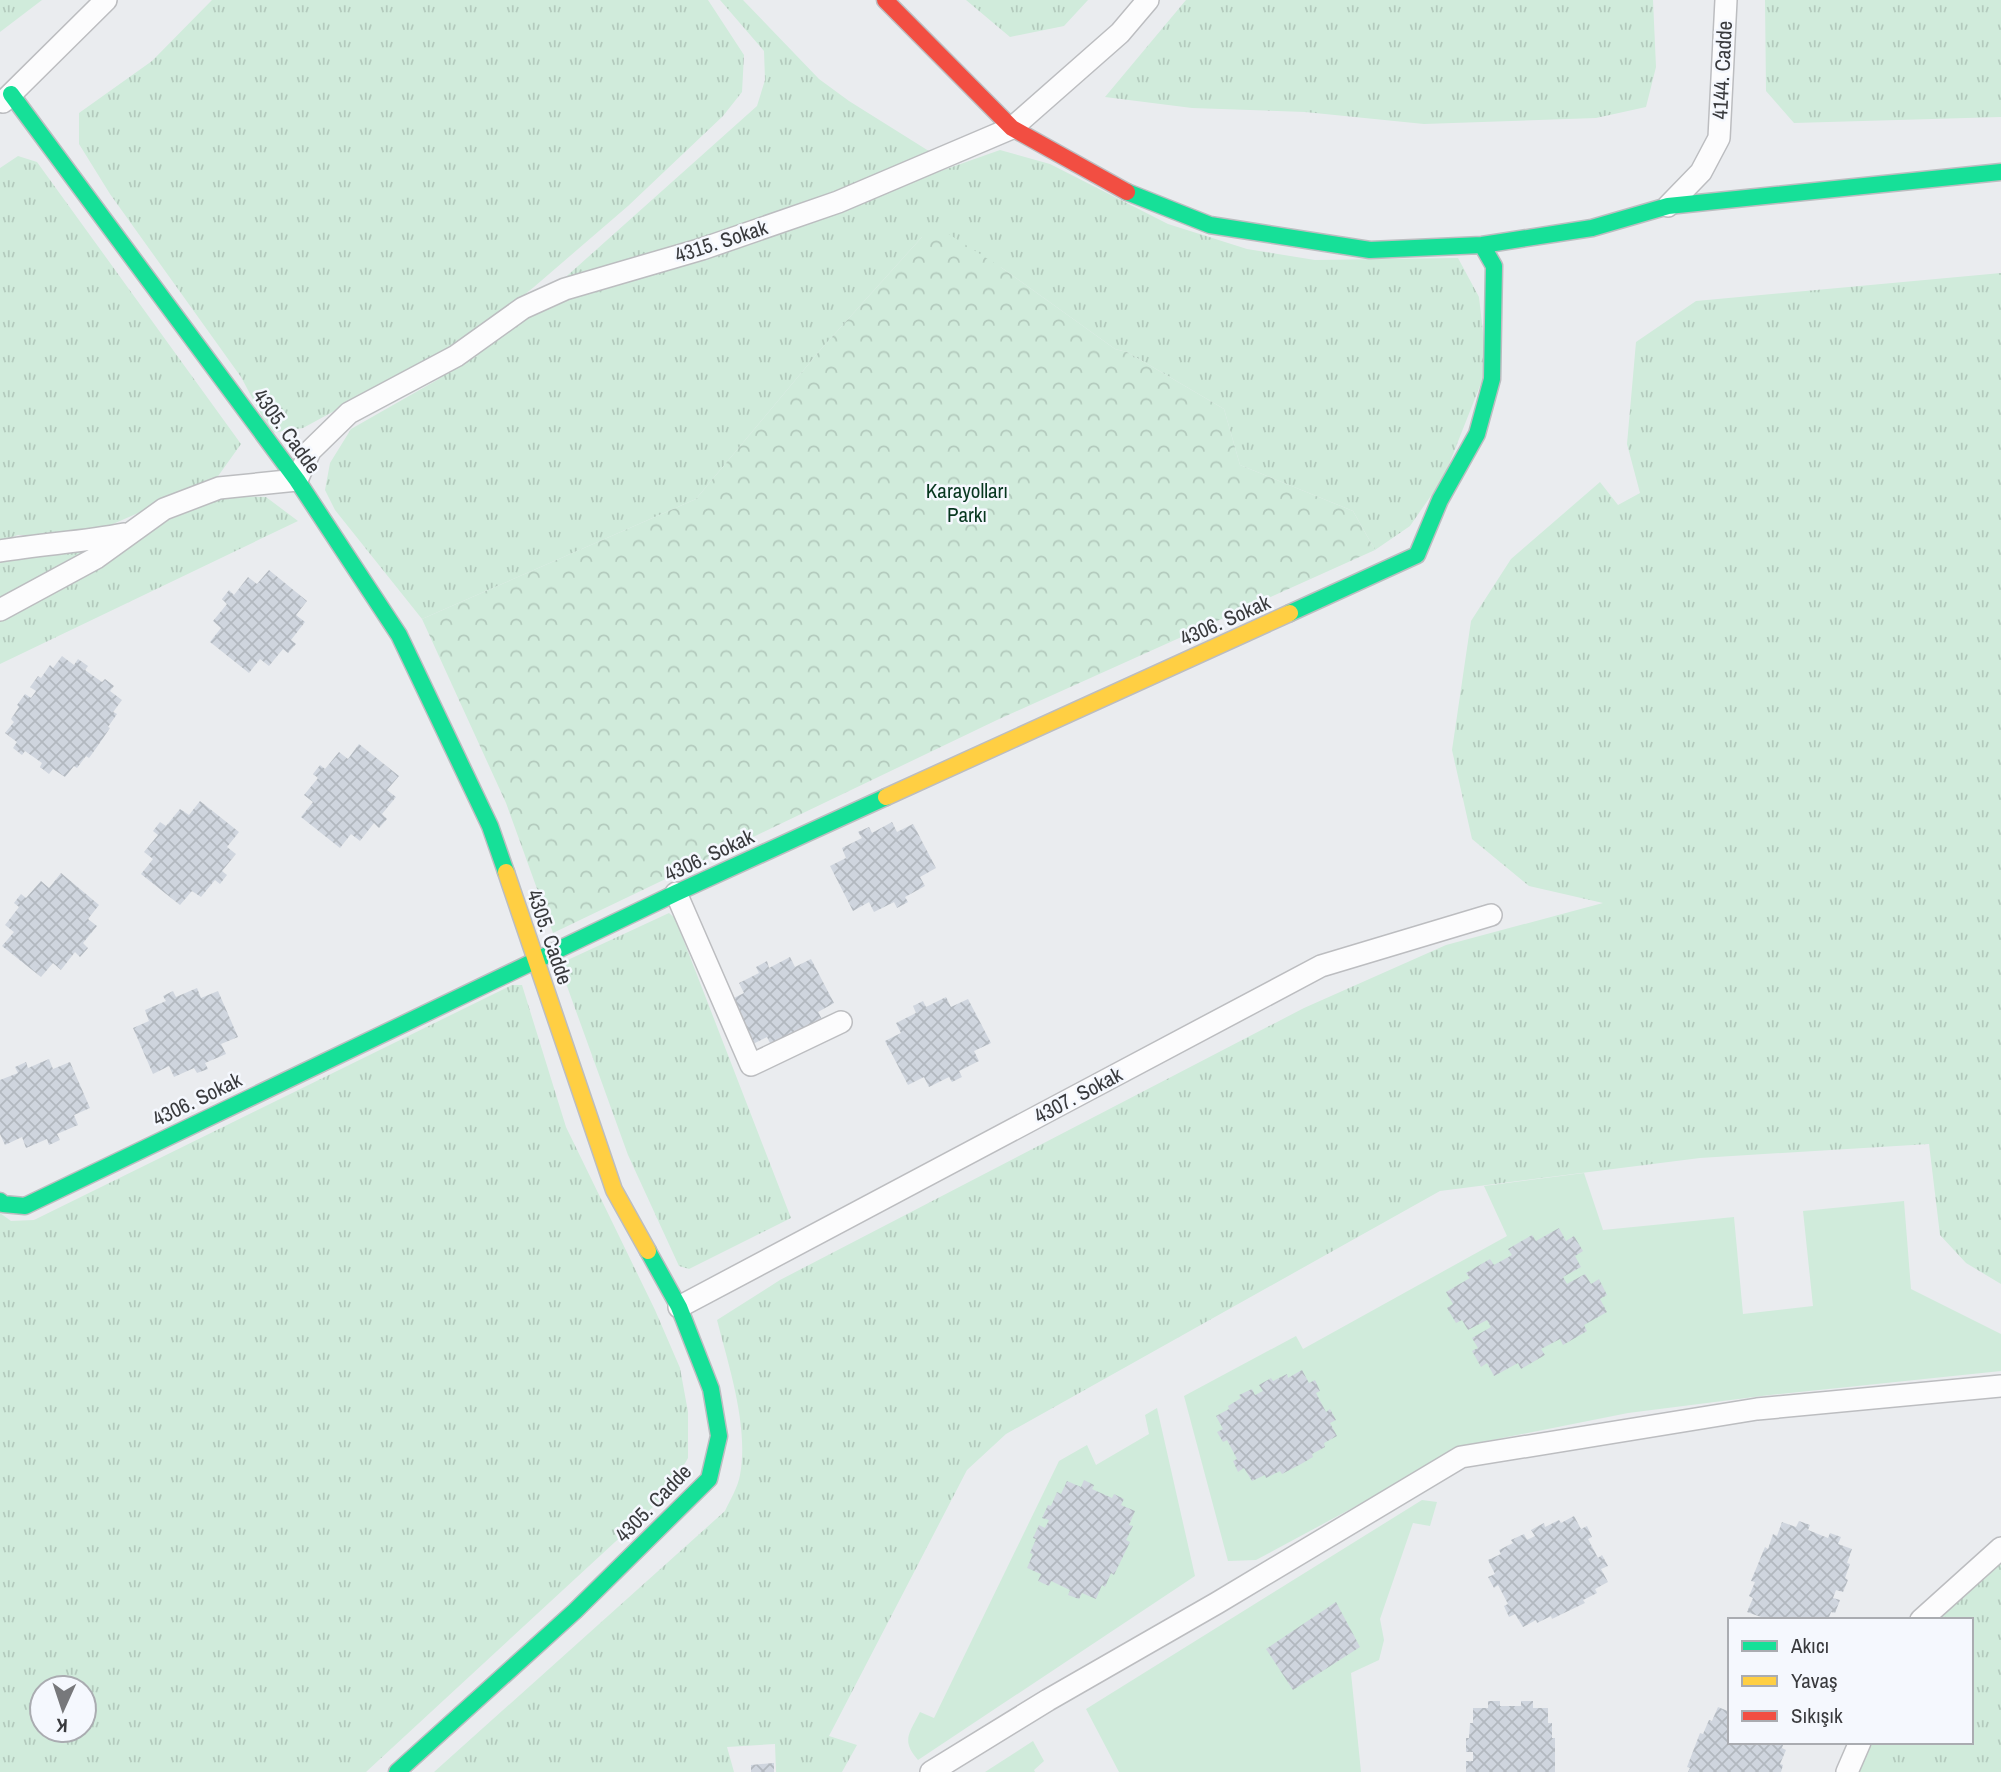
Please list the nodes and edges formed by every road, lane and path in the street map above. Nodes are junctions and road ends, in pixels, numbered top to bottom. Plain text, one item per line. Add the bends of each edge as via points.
1 (106, 0) edge
2 (885, 0) edge
3 (1148, 0) edge
4 (1726, 0) edge
5 (5, 99) edge
6 (1012, 128) junction
7 (2001, 172) edge
8 (1668, 206) junction
9 (1482, 245) junction
10 (297, 480) junction
11 (129, 533) junction
12 (0, 551) edge
13 (0, 610) edge
14 (676, 893) junction
15 (1491, 915) dead end
16 (536, 961) junction
17 (841, 1022) dead end
18 (0, 1201) edge
19 (679, 1307) junction
20 (2001, 1386) edge
21 (2001, 1548) edge
22 (1923, 1618) edge
23 (1859, 1744) edge
24 (397, 1772) edge
25 (931, 1772) edge
26 (1847, 1772) edge

1 - 5 street
2 - 6 street
3 - 6 street, 4315. Sokak via 1121,33
4 - 8 street, 4144. Cadde via 1718,138 1701,172
5 - 10 street, 4305. Cadde
6 - 9 street via 1116,188 1210,225 1370,250
6 - 10 street, 4315. Sokak via 838,202 565,289 523,308 456,356 349,413 310,451
7 - 8 street
8 - 9 street via 1592,229
9 - 14 street, 4306. Sokak via 1494,267 1492,379 1477,433 1440,500 1418,555
10 - 11 street via 219,488 164,509
10 - 16 street, 4305. Cadde via 399,635 490,826
11 - 12 street
11 - 13 street via 96,558
14 - 16 street, 4306. Sokak
14 - 17 street via 751,1065
15 - 19 street, 4307. Sokak via 1321,965
16 - 18 street, 4306. Sokak via 25,1206
16 - 19 street, 4305. Cadde via 614,1190
19 - 24 street, 4305. Cadde via 711,1389 719,1436 709,1479 575,1611
20 - 25 street via 1757,1409 1461,1457
21 - 22 street
23 - 26 street

